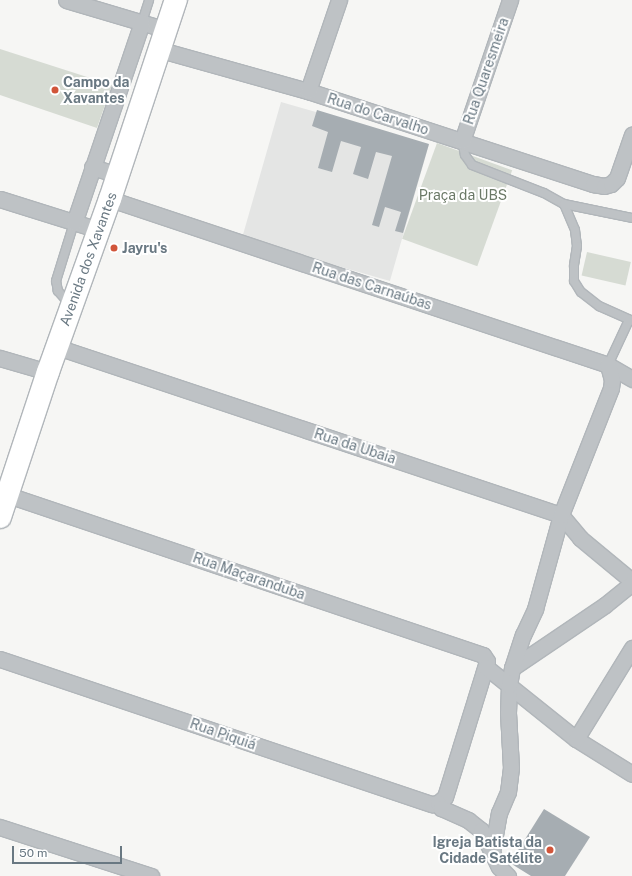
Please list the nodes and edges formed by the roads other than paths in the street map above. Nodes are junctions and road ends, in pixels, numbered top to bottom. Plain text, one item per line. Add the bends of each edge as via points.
1 (66, 0) edge
2 (149, 0) edge
3 (176, 0) edge
4 (339, 0) edge
5 (510, 0) edge
6 (142, 22) junction
7 (164, 40) junction
8 (308, 92) junction
9 (107, 128) junction
10 (632, 135) edge
11 (131, 136) junction
12 (462, 141) junction
13 (92, 167) junction
14 (118, 175) junction
15 (0, 199) edge
16 (110, 199) junction
17 (564, 204) junction
18 (632, 218) edge
19 (74, 223) junction
20 (98, 230) junction
21 (72, 303) junction
22 (630, 321) edge
23 (56, 347) junction
24 (0, 358) edge
25 (608, 365) junction
26 (48, 372) junction
27 (632, 379) edge
28 (8, 495) junction
29 (562, 515) junction
30 (0, 517) edge
31 (632, 582) edge
32 (632, 648) edge
33 (0, 658) edge
34 (487, 664) junction
35 (512, 668) junction
36 (509, 685) junction
37 (576, 739) junction
38 (632, 774) edge
39 (441, 800) junction
40 (0, 827) edge
41 (492, 852) junction
42 (151, 876) edge
43 (508, 876) edge

1 - 6 street, Rua do Carvalho
2 - 6 lane
3 - 7 main road, Avenida dos Xavantes
4 - 8 street
5 - 12 street, Rua Quaresmeira
6 - 7 street, Rua do Carvalho
6 - 9 street, Avenida dos Xavantes
7 - 8 street, Rua do Carvalho
7 - 11 main road, Avenida dos Xavantes
8 - 12 street, Rua do Carvalho
9 - 11 street
9 - 13 street, Avenida dos Xavantes
10 - 12 street, Rua do Carvalho via 617,178 604,186
11 - 14 main road, Avenida dos Xavantes
12 - 17 lane via 465,155 472,165 544,193
13 - 14 street
13 - 19 street, Avenida dos Xavantes
14 - 16 main road, Avenida dos Xavantes
15 - 19 street
16 - 20 main road, Avenida dos Xavantes
16 - 25 street, Rua das Carnaúbas
17 - 18 lane
17 - 22 lane via 575,230 574,280 581,292 599,306
19 - 20 street
19 - 21 lane via 56,281 58,291 64,299
20 - 21 main road, Avenida dos Xavantes
21 - 23 main road, Avenida dos Xavantes
22 - 25 lane
23 - 26 main road, Avenida dos Xavantes
23 - 29 street, Rua da Ubaia
24 - 26 street
25 - 27 street, Rua das Carnaúbas
25 - 29 street via 612,380 611,388
26 - 28 main road, Avenida dos Xavantes
28 - 30 main road, Avenida dos Xavantes
28 - 34 street, Rua Maçaranduba via 484,655
29 - 31 street via 580,538
29 - 35 street via 535,609
31 - 35 street via 605,605
32 - 37 street
33 - 39 street, Rua Piquiá via 426,802
34 - 36 street, Rua Maçaranduba
34 - 39 street
35 - 36 street
36 - 37 street, Rua Maçaranduba
36 - 41 street via 511,768 508,792 499,813
37 - 38 street
39 - 41 street via 440,808 474,823 481,830
40 - 42 street
41 - 43 street via 499,867

